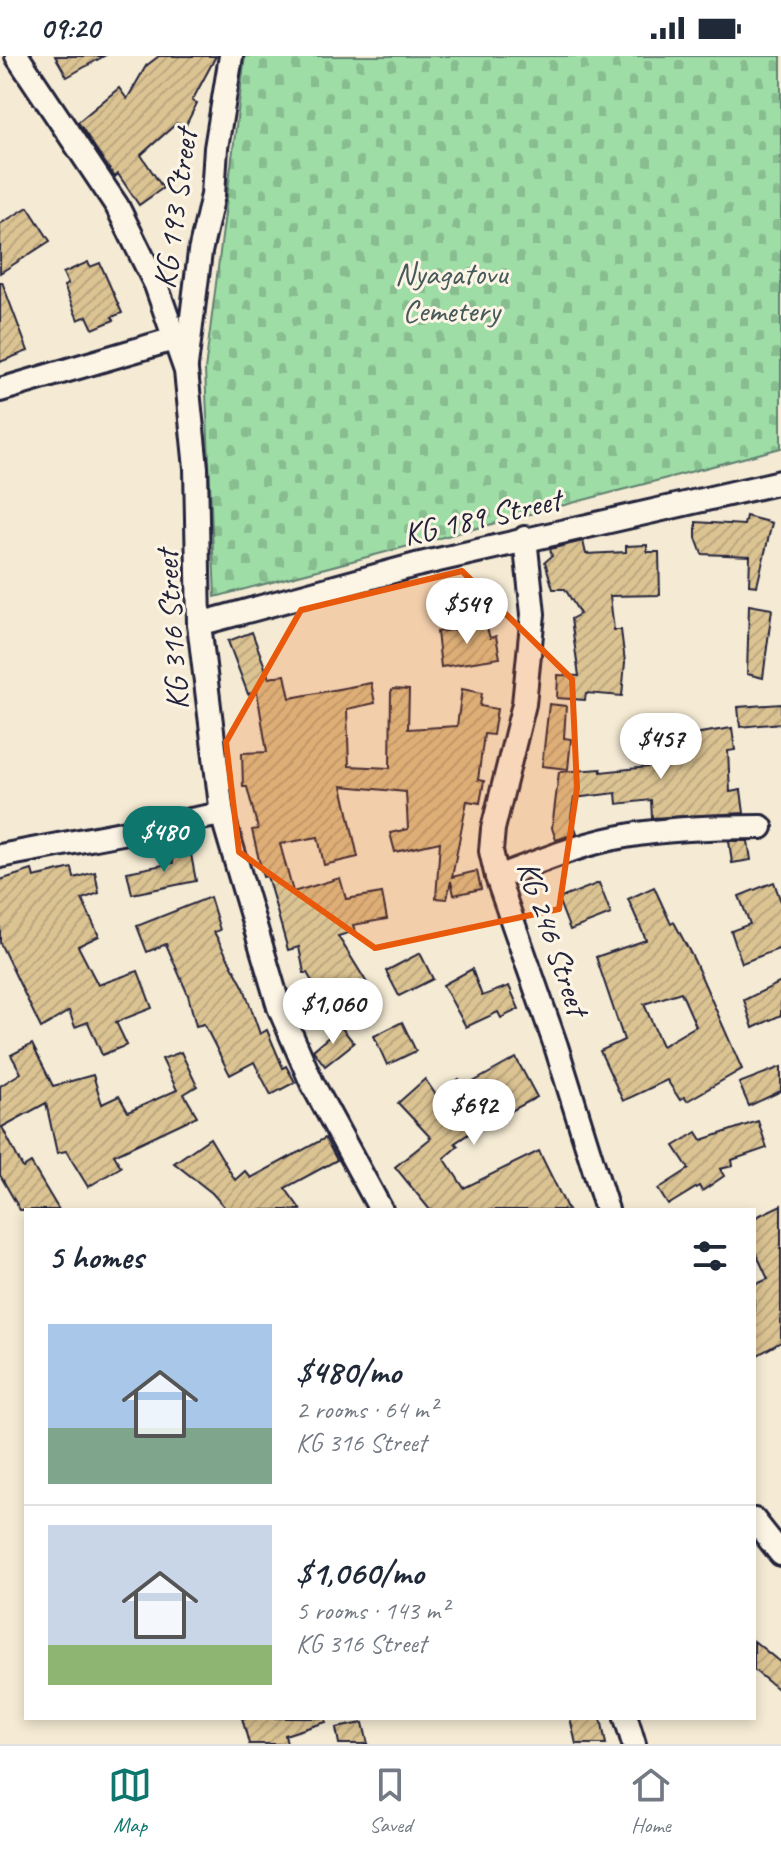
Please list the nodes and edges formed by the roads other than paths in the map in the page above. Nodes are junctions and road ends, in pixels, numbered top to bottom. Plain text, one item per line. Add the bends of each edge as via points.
1 (17, 56) edge
2 (231, 56) edge
3 (174, 339) junction
4 (186, 371) junction
5 (0, 390) edge
6 (781, 482) edge
7 (525, 538) junction
8 (199, 624) junction
9 (222, 814) junction
10 (761, 827) dead end
11 (0, 856) edge
12 (497, 877) junction
13 (380, 1208) edge
14 (606, 1208) edge
15 (756, 1523) edge
16 (781, 1554) edge
17 (627, 1720) edge
18 (634, 1744) edge

1 - 3 street, KG 316 Street via 117,206 156,285
2 - 4 street, KG 193 Street
3 - 4 street, KG 316 Street
3 - 5 street
4 - 8 street, KG 316 Street via 196,468
6 - 7 street, KG 189 Street
7 - 8 street, KG 189 Street
7 - 12 street, KG 246 Street via 533,614 524,704 493,829
8 - 9 street, KG 316 Street
9 - 11 street
9 - 13 street, KG 316 Street via 279,1007 312,1083
10 - 12 street via 625,836
12 - 14 street, KG 246 Street
15 - 16 street
17 - 18 street

